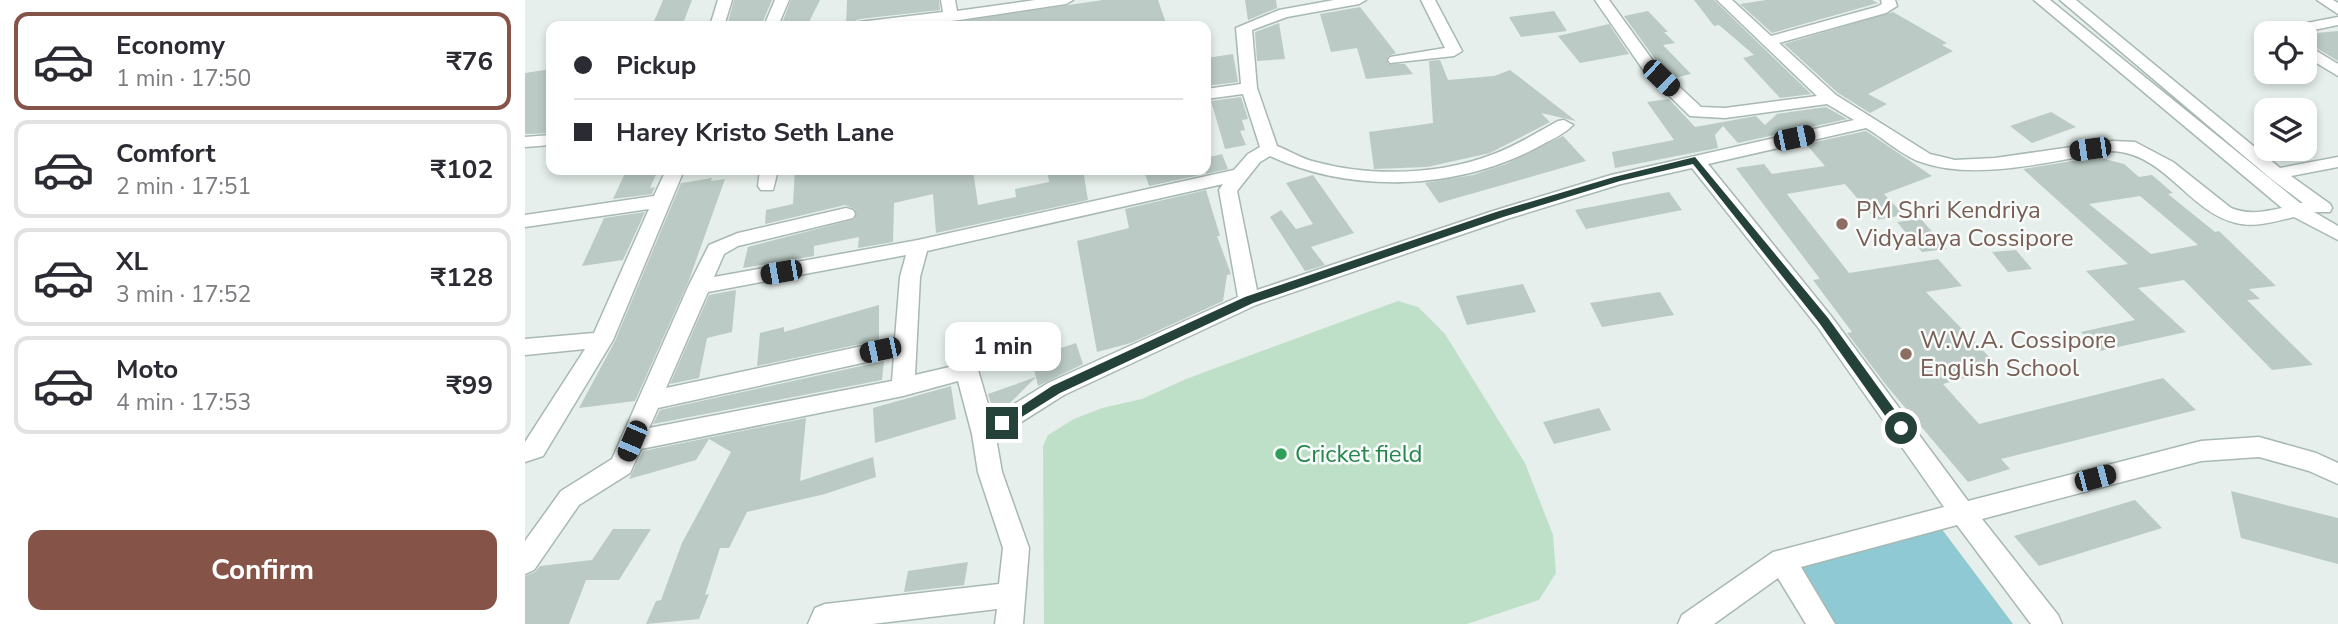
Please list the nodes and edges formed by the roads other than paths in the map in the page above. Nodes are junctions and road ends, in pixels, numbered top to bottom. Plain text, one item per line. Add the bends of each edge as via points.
1 (725, 0) edge
2 (782, 0) edge
3 (1066, 0) edge
4 (1359, 0) edge
5 (1428, 0) edge
6 (1602, 0) edge
7 (1724, 0) edge
8 (1888, 0) edge
9 (2041, 0) edge
10 (2067, 0) edge
11 (2324, 0) edge
12 (1327, 2) edge
13 (950, 8) edge
14 (2338, 10) edge
15 (719, 21) edge
16 (773, 21) edge
17 (884, 21) edge
18 (2338, 21) edge
19 (2317, 25) edge
20 (1768, 41) junction
21 (2317, 57) edge
22 (1396, 60) dead end
23 (2338, 71) edge
24 (1249, 88) junction
25 (1211, 93) edge
26 (1830, 99) junction
27 (1869, 122) junction
28 (1564, 125) dead end
29 (546, 140) edge
30 (525, 142) edge
31 (1269, 149) junction
32 (1695, 160) junction
33 (2338, 162) edge
34 (2276, 174) junction
35 (673, 175) edge
36 (1238, 175) junction
37 (663, 201) junction
38 (2319, 205) junction
39 (2295, 209) junction
40 (846, 214) dead end
41 (2338, 218) edge
42 (525, 221) edge
43 (2338, 234) edge
44 (918, 246) junction
45 (698, 287) junction
46 (1249, 300) junction
47 (602, 340) junction
48 (906, 345) junction
49 (525, 347) edge
50 (902, 387) junction
51 (649, 401) junction
52 (984, 434) junction
53 (632, 441) junction
54 (525, 452) edge
55 (2338, 474) edge
56 (1962, 513) junction
57 (1781, 560) junction
58 (525, 562) edge
59 (1010, 595) junction
60 (822, 624) edge
61 (1009, 624) edge
62 (1692, 624) edge
63 (1821, 624) edge
64 (2048, 624) edge

1 - 15 street
2 - 16 street
3 - 13 street
4 - 12 street
5 - 22 street via 1454,51
6 - 26 street via 1650,68 1696,113
7 - 20 street
8 - 20 street via 1890,6 1881,10
9 - 39 street
10 - 34 street
11 - 14 street
12 - 24 street via 1244,28
13 - 17 street
18 - 19 street
20 - 26 street
21 - 23 street
24 - 25 street
24 - 31 street
26 - 27 street
27 - 32 street
27 - 39 street via 1924,158 1955,165 2135,147 2168,166 2224,212 2239,218 2263,218
28 - 31 street via 1477,166 1375,178 1310,166
29 - 30 street
31 - 36 street
32 - 46 street via 1500,215
32 - 56 street via 1824,321
33 - 34 street
34 - 38 street
35 - 37 street
36 - 44 street
36 - 46 street via 1228,190
37 - 42 street
37 - 47 street
38 - 39 street
38 - 41 street
39 - 43 street
40 - 45 street via 724,244 716,250
44 - 45 street
44 - 48 street via 910,278
45 - 51 street
46 - 52 street via 1056,389
47 - 49 street
47 - 54 street via 535,449
48 - 50 street
48 - 51 street
50 - 52 street via 958,373 970,376
50 - 53 street
51 - 53 street
52 - 59 street via 990,472 1016,548
53 - 58 street via 615,472 570,498
55 - 56 street via 2259,447 2201,451
56 - 57 street
56 - 64 street
57 - 62 street
57 - 63 street
59 - 60 street via 825,617
59 - 61 street

